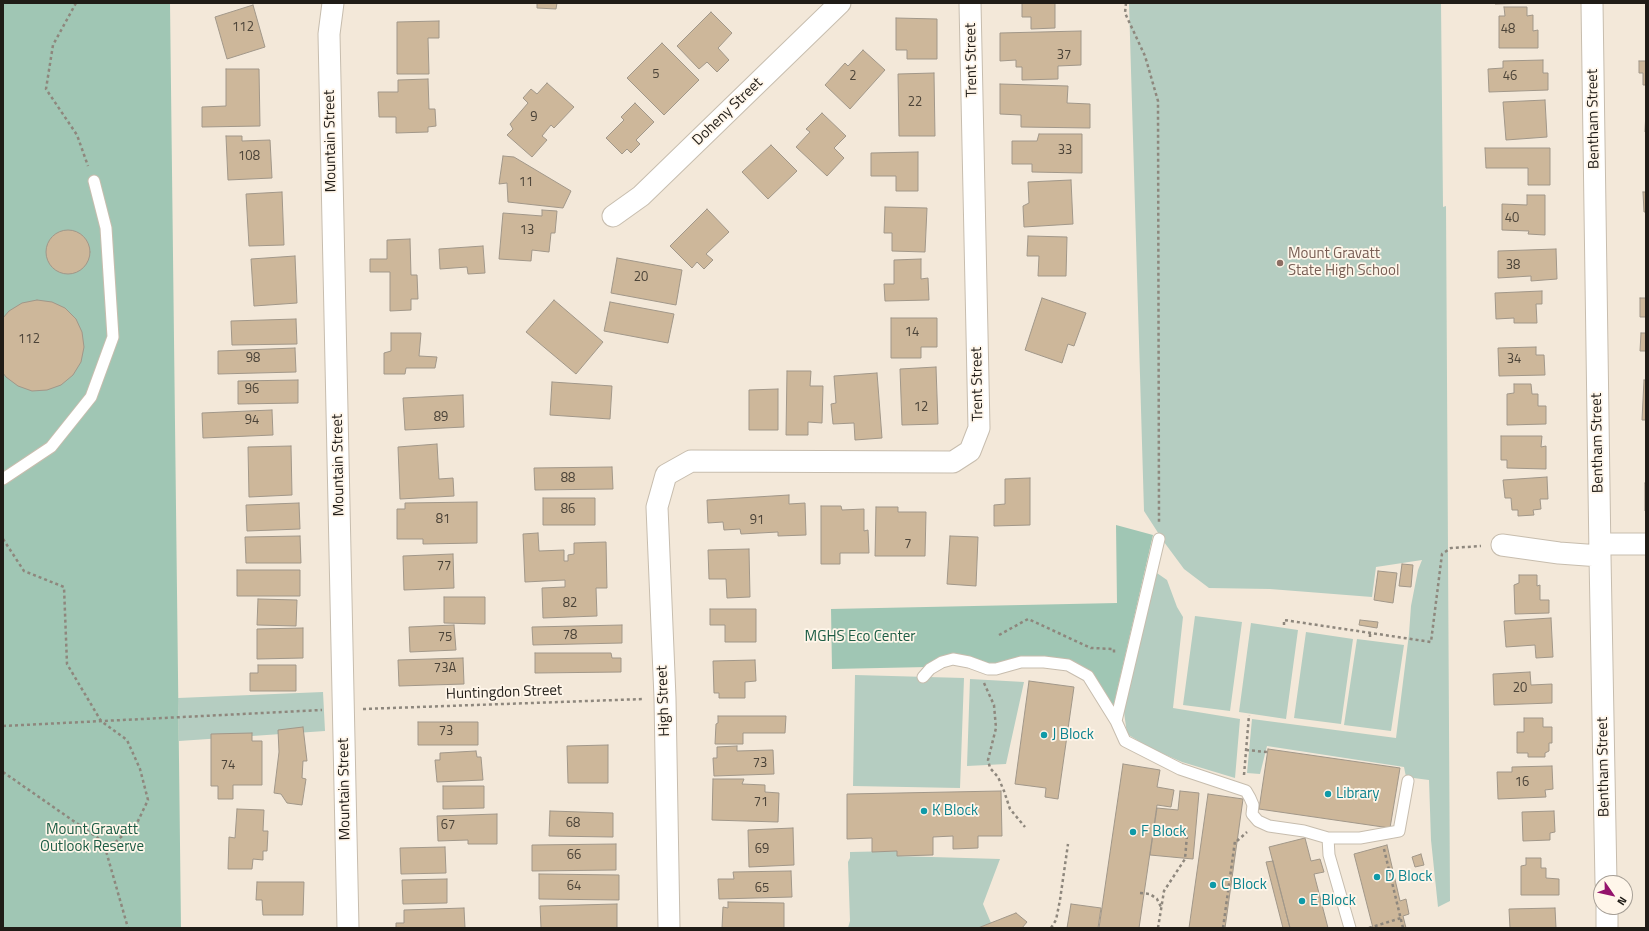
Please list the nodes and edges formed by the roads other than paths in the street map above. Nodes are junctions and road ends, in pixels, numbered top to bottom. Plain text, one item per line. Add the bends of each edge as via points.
1 (333, 3) edge
2 (840, 3) edge
3 (970, 3) edge
4 (1592, 3) edge
5 (94, 181) road end
6 (613, 216) dead end
7 (666, 475) joint
8 (3, 479) edge
9 (1159, 538) road end
10 (1646, 544) edge
11 (1502, 545) road end
12 (1600, 550) junction
13 (923, 677) dead end
14 (1116, 721) junction
15 (1408, 781) dead end
16 (1328, 838) junction
17 (1606, 875) edge
18 (1607, 915) edge
19 (348, 928) edge
20 (669, 928) edge
21 (1350, 928) edge
22 (1607, 928) edge

1 - 19 street, Mountain Street via 329,34
2 - 6 street, Doheny Street via 641,196
3 - 7 street, Trent Street via 979,428 970,451 953,462 691,460
4 - 12 street, Bentham Street
5 - 8 lane via 106,228 113,337 91,397 51,447
7 - 20 street, High Street via 657,507 665,698
9 - 14 lane
10 - 12 street
11 - 12 street via 1559,553
12 - 17 street, Bentham Street
13 - 14 lane via 930,669 953,659 992,669 1021,662 1068,665 1088,676
14 - 16 lane via 1125,741 1180,769 1246,791 1252,805 1252,814 1258,821 1269,826
15 - 16 lane via 1399,831 1360,838
16 - 21 lane via 1329,855
18 - 22 street

